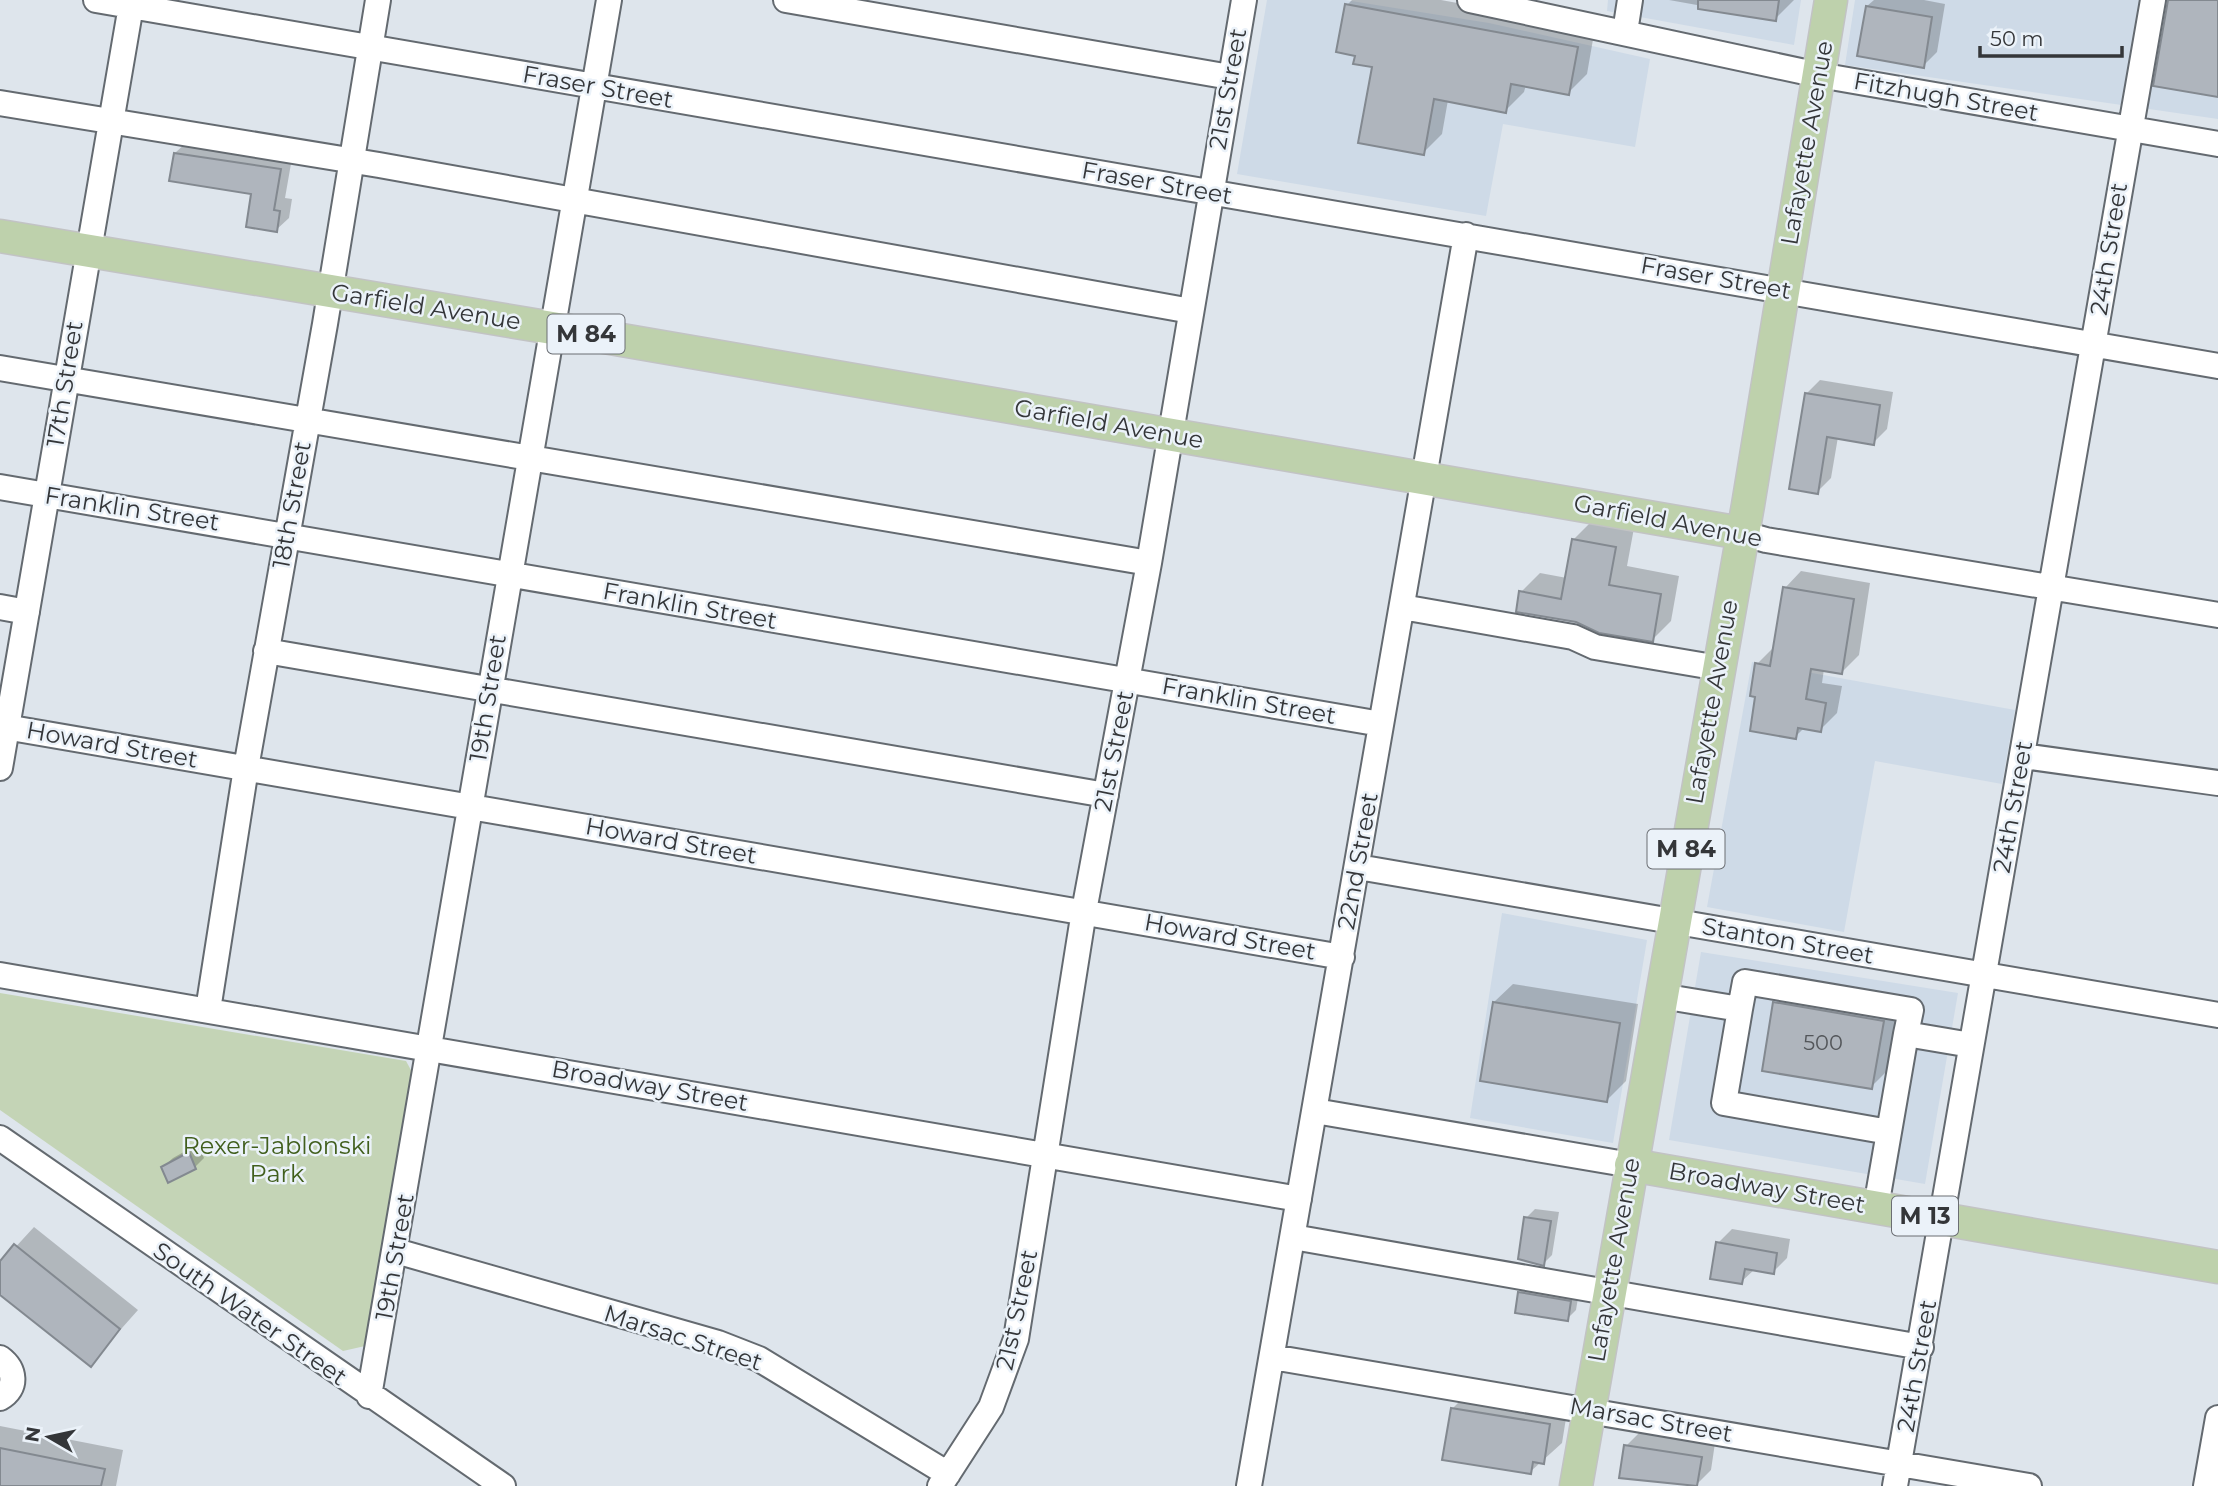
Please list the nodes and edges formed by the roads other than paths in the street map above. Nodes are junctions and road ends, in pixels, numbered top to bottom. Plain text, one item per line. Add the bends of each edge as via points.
1 (96, 0) edge
2 (378, 0) edge
3 (609, 0) edge
4 (786, 0) edge
5 (1244, 0) edge
6 (1471, 0) edge
7 (1630, 0) edge
8 (1831, 0) edge
9 (2153, 0) edge
10 (131, 3) edge
11 (1505, 3) edge
12 (1625, 32) junction
13 (370, 49) junction
14 (1819, 75) junction
15 (1230, 77) junction
16 (594, 86) junction
17 (0, 103) edge
18 (111, 122) junction
19 (2129, 129) junction
20 (2218, 144) edge
21 (352, 161) junction
22 (1209, 192) junction
23 (575, 199) junction
24 (1466, 235) junction
25 (0, 236) edge
26 (88, 251) junction
27 (1782, 290) junction
28 (330, 292) junction
29 (1191, 311) junction
30 (552, 328) junction
31 (2093, 345) junction
32 (2218, 366) edge
33 (0, 369) edge
34 (65, 381) junction
35 (307, 420) junction
36 (1171, 434) junction
37 (530, 458) junction
38 (1423, 479) junction
39 (0, 487) edge
40 (48, 495) junction
41 (1741, 533) junction
42 (287, 535) junction
43 (1149, 563) junction
44 (509, 575) junction
45 (2049, 588) junction
46 (0, 607) edge
47 (1402, 607) junction
48 (27, 612) junction
49 (2218, 615) edge
50 (266, 651) junction
51 (1719, 668) junction
52 (1128, 680) junction
53 (490, 690) junction
54 (1381, 724) junction
55 (3, 727) edge
56 (2023, 756) junction
57 (0, 768) edge
58 (246, 768) junction
59 (2218, 783) edge
60 (1106, 795) junction
61 (470, 806) junction
62 (1358, 867) junction
63 (1084, 912) junction
64 (1673, 921) junction
65 (1342, 957) junction
66 (0, 975) edge
67 (1984, 975) junction
68 (1661, 996) junction
69 (1740, 1009) junction
70 (208, 1010) junction
71 (2218, 1014) edge
72 (1906, 1034) junction
73 (1971, 1045) junction
74 (430, 1047) junction
75 (1315, 1111) junction
76 (1889, 1132) junction
77 (0, 1138) edge
78 (1044, 1156) junction
79 (1631, 1164) junction
80 (1299, 1199) junction
81 (1876, 1207) junction
82 (1943, 1219) junction
83 (1293, 1237) junction
84 (396, 1251) junction
85 (2218, 1267) edge
86 (1609, 1292) junction
87 (1921, 1347) junction
88 (1272, 1357) junction
89 (0, 1358) edge
90 (369, 1396) junction
91 (0, 1398) edge
92 (1588, 1409) junction
93 (2218, 1418) edge
94 (1897, 1475) edge
95 (944, 1480) edge
96 (503, 1486) edge
97 (1249, 1486) edge
98 (1576, 1486) edge
99 (2029, 1486) edge
100 (2206, 1486) edge

1 - 10 street, Fraser Street
2 - 13 street, 18th Street
3 - 16 street, 19th Street
4 - 15 street
5 - 15 street, 21st Street
6 - 11 street, Fitzhugh Street
7 - 12 street
8 - 14 main road, Lafayette Avenue
9 - 19 street, 24th Street
10 - 13 street, Fraser Street
10 - 18 street, 17th Street
11 - 12 street, Fitzhugh Street
12 - 14 street, Fitzhugh Street
13 - 16 street, Fraser Street
13 - 21 street, 18th Street
14 - 19 street, Fitzhugh Street
14 - 27 main road, Lafayette Avenue
15 - 22 street, 21st Street
16 - 22 street, Fraser Street
16 - 23 street, 19th Street
17 - 18 street
18 - 21 street
18 - 26 street, 17th Street
19 - 20 street, Fitzhugh Street
19 - 31 street, 24th Street
21 - 23 street
21 - 28 street, 18th Street
22 - 24 street, Fraser Street
22 - 29 street, 21st Street
23 - 29 street
23 - 30 street, 19th Street
24 - 27 street, Fraser Street
24 - 38 street, 22nd Street
25 - 26 main road, Garfield Avenue / M 84
26 - 28 main road, Garfield Avenue / M 84
26 - 34 street, 17th Street
27 - 31 street, Fraser Street
27 - 41 main road, Lafayette Avenue
28 - 30 main road, Garfield Avenue / M 84
28 - 35 street, 18th Street
29 - 36 street, 21st Street
30 - 36 main road, Garfield Avenue / M 84
30 - 37 street, 19th Street
31 - 32 street, Fraser Street
31 - 45 street, 24th Street
33 - 34 street
34 - 35 street
34 - 40 street, 17th Street
35 - 37 street
35 - 42 street, 18th Street
36 - 38 main road, Garfield Avenue / M 84
36 - 43 street, 21st Street
37 - 43 street
37 - 44 street, 19th Street
38 - 41 main road, Garfield Avenue / M 84
38 - 47 street, 22nd Street
39 - 40 street, Franklin Street
40 - 42 street, Franklin Street
40 - 48 street, 17th Street
41 - 45 street, Garfield Avenue
41 - 51 main road, Lafayette Avenue / M 84
42 - 44 street, Franklin Street
42 - 50 street, 18th Street
43 - 52 street, 21st Street
44 - 52 street, Franklin Street
44 - 53 street, 19th Street
45 - 49 street, Garfield Avenue
45 - 56 street, 24th Street
46 - 48 street
47 - 51 street via 1573,638 1595,648
47 - 54 street, 22nd Street
48 - 55 street, 17th Street
50 - 53 street
50 - 58 street, 18th Street
51 - 64 main road, Lafayette Avenue / M 84
52 - 54 street, Franklin Street
52 - 60 street, 21st Street
53 - 60 street
53 - 61 street, 19th Street
54 - 62 street, 22nd Street
55 - 57 street, 17th Street
55 - 58 street, Howard Street
56 - 59 street
56 - 67 street, 24th Street
58 - 61 street, Howard Street
58 - 70 street, 18th Street
60 - 63 street, 21st Street
61 - 63 street, Howard Street
61 - 74 street, 19th Street
62 - 64 street, Stanton Street
62 - 65 street, 22nd Street
63 - 65 street, Howard Street
63 - 78 street, 21st Street
64 - 67 street, Stanton Street
64 - 68 main road, Lafayette Avenue / M 84
65 - 75 street, 22nd Street
66 - 70 street, Broadway Street
67 - 71 street, Stanton Street
67 - 73 street, 24th Street
68 - 69 street
68 - 79 main road, Lafayette Avenue / M 84
69 - 72 street via 1745,982 1911,1010
69 - 76 street via 1724,1103
70 - 74 street, Broadway Street
72 - 73 street
72 - 76 street
73 - 82 street, 24th Street
74 - 78 street, Broadway Street
74 - 84 street, 19th Street
75 - 79 street, Broadway Street
75 - 80 street, 22nd Street
76 - 81 street
77 - 90 street, South Water Street
78 - 80 street, Broadway Street
78 - 95 street, 21st Street via 1010,1362 991,1407
79 - 81 main road, Broadway Street / M 13
79 - 86 main road, Lafayette Avenue
80 - 83 street, 22nd Street
81 - 82 main road, Broadway Street / M 13
82 - 85 main road, Broadway Street / M 13
82 - 87 street, 24th Street
83 - 86 street
83 - 88 street, 22nd Street
84 - 90 street, 19th Street
84 - 95 street, Marsac Street via 718,1343 759,1359
86 - 87 street
86 - 92 main road, Lafayette Avenue
87 - 94 street, 24th Street
88 - 92 street, Marsac Street
88 - 97 street, 22nd Street
89 - 91 street via 13,1374 8,1394
90 - 96 street, South Water Street
92 - 94 street, Marsac Street
92 - 98 main road, Lafayette Avenue
93 - 100 street
94 - 99 street, Marsac Street

